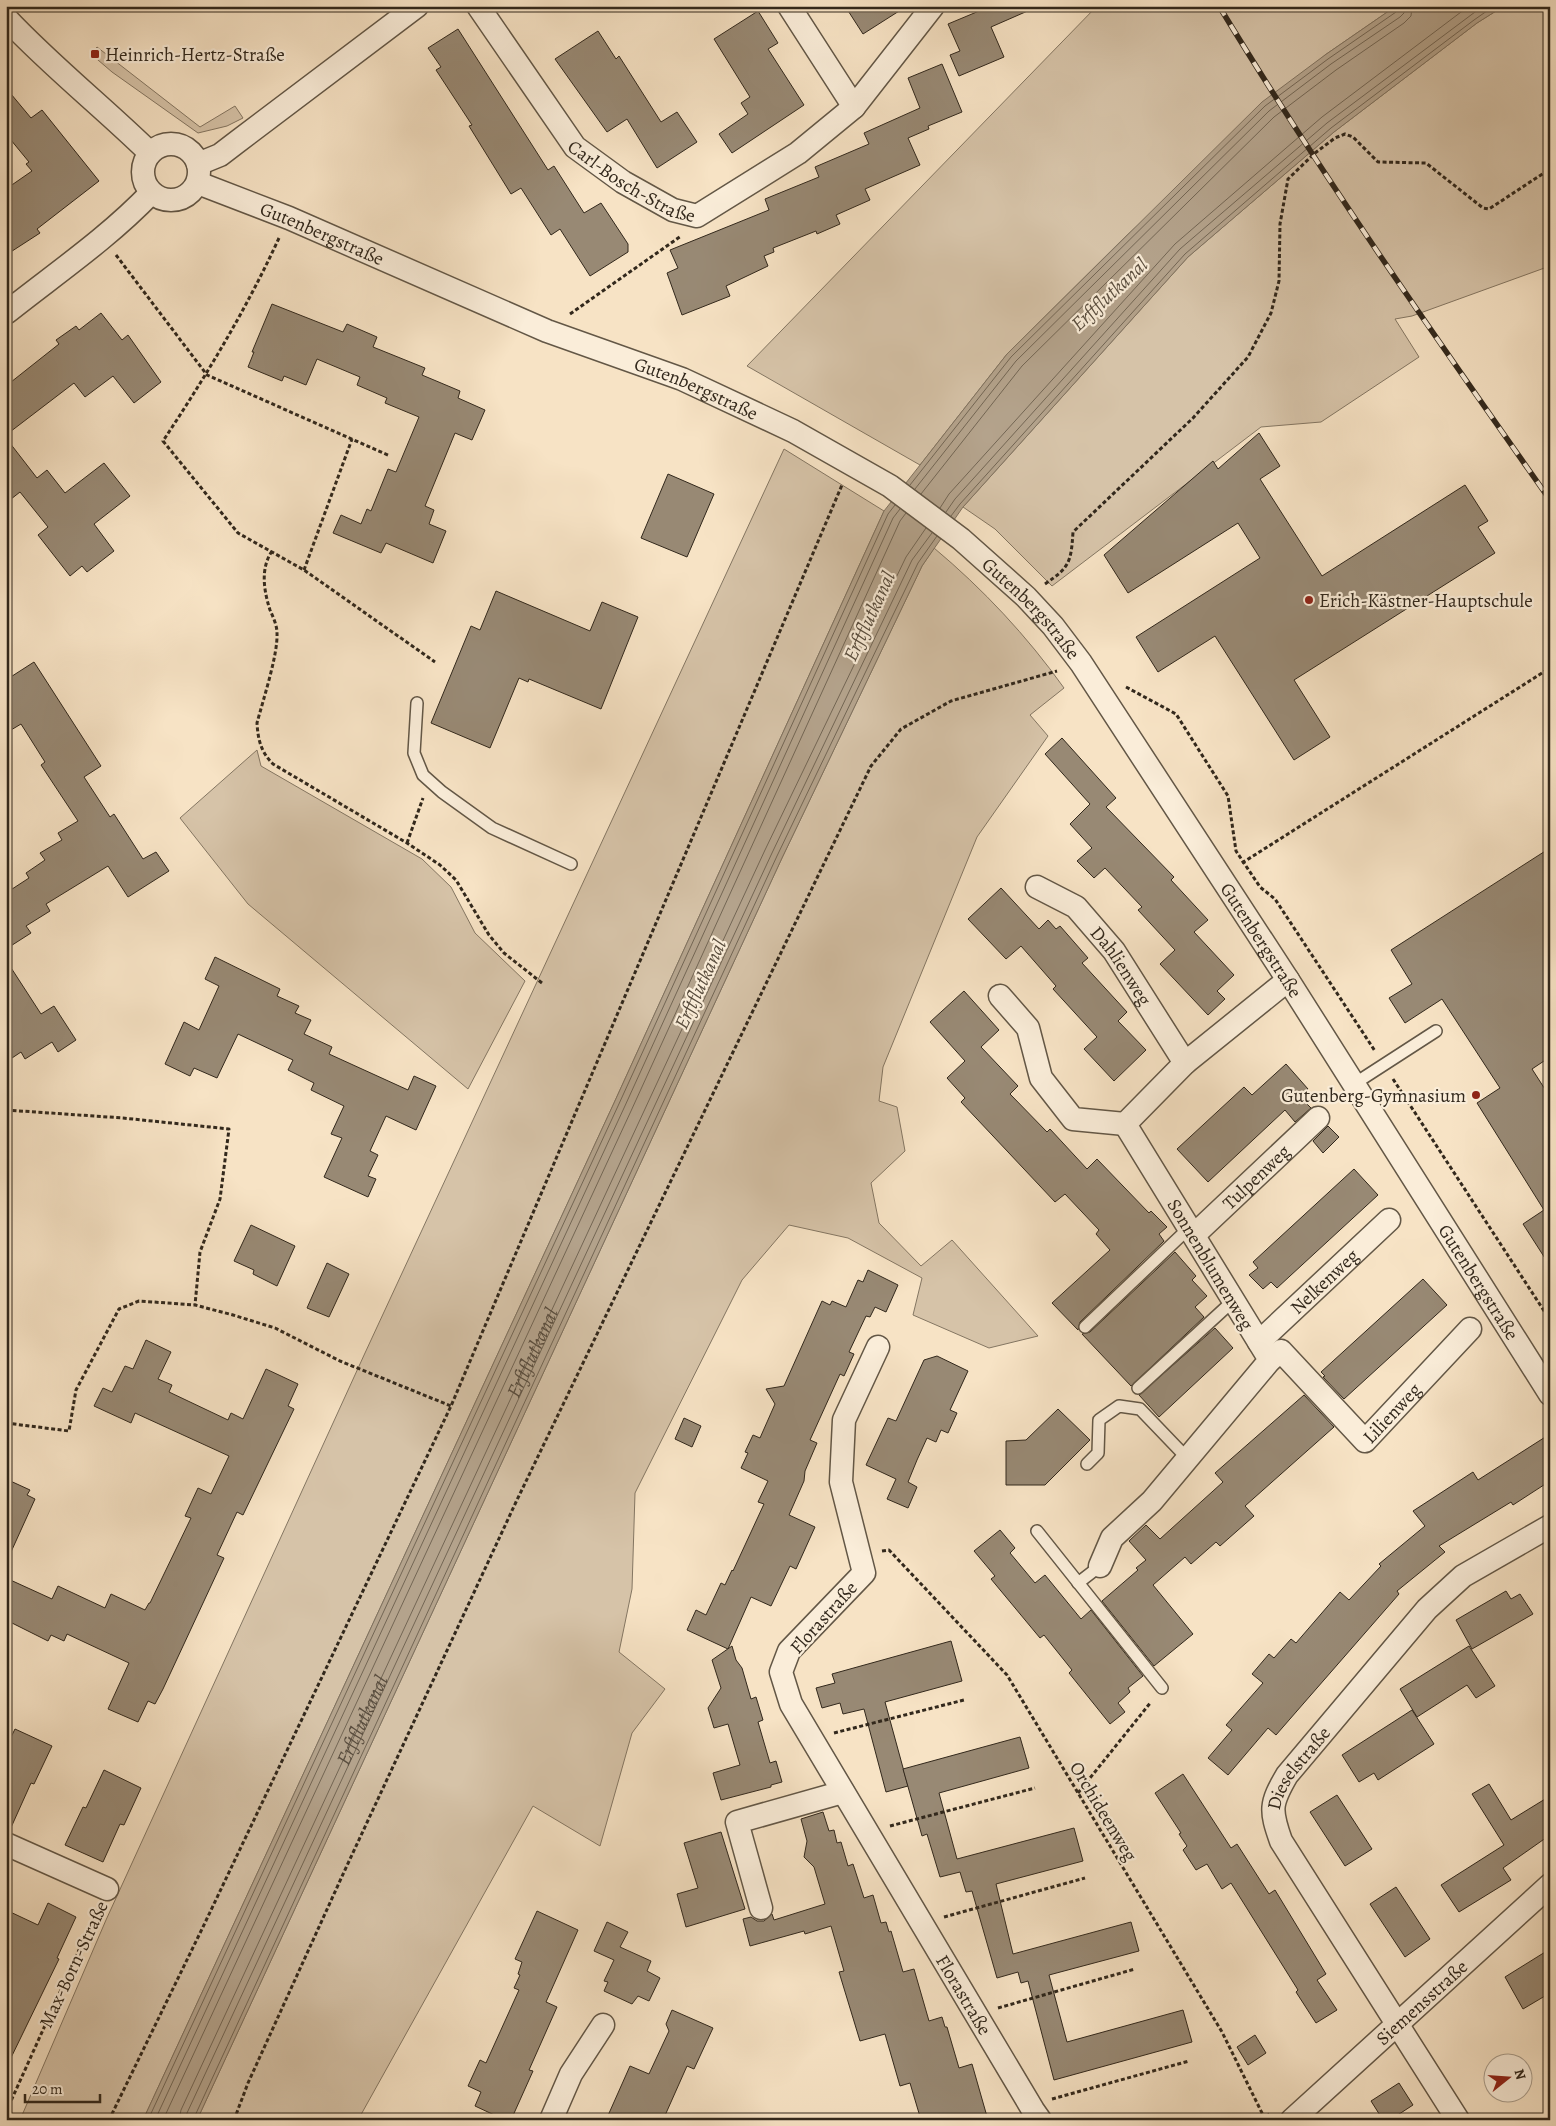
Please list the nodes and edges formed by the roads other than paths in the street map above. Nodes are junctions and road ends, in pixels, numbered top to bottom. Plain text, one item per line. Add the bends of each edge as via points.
1 (417, 6) edge
2 (478, 6) edge
3 (789, 6) edge
4 (933, 6) edge
5 (6, 18) edge
6 (854, 108) junction
7 (150, 153) junction
8 (198, 173) junction
9 (152, 193) junction
10 (6, 313) edge
11 (417, 703) dead end
12 (571, 864) dead end
13 (1037, 887) dead end
14 (1288, 980) junction
15 (1000, 996) dead end
16 (1436, 1031) dead end
17 (1185, 1063) junction
18 (1354, 1084) junction
19 (1318, 1118) dead end
20 (1126, 1124) junction
21 (1389, 1220) dead end
22 (1192, 1232) junction
23 (1234, 1300) junction
24 (1085, 1327) dead end
25 (1470, 1329) dead end
26 (878, 1347) dead end
27 (1264, 1351) junction
28 (1138, 1388) dead end
29 (1550, 1394) edge
30 (1188, 1458) junction
31 (1087, 1464) dead end
32 (1550, 1526) edge
33 (1037, 1531) dead end
34 (1100, 1566) joint
35 (1078, 1583) junction
36 (1162, 1688) road end
37 (843, 1792) junction
38 (6, 1844) edge
39 (1550, 1885) edge
40 (107, 1889) road end
41 (761, 1908) dead end
42 (603, 2024) dead end
43 (1398, 2025) junction
44 (1037, 2115) edge
45 (1283, 2115) edge
46 (551, 2120) edge
47 (1458, 2120) edge

1 - 8 street
2 - 6 street, Carl-Bosch-Straße via 575,147 624,182 672,210 697,216 798,153
3 - 6 street
4 - 6 street, Carl-Bosch-Straße
5 - 7 street via 49,62
7 - 8 street via 167,144 186,148 194,155
7 - 9 street via 143,178
8 - 9 street via 186,197 168,201
8 - 14 street, Gutenbergstraße via 288,218 547,330 682,379 793,431 890,486 962,539 1026,597 1081,663
9 - 10 street
11 - 12 lane via 414,753 424,775 492,828
13 - 17 street, Dahlienweg via 1076,907 1114,951
14 - 17 street
14 - 18 street, Gutenbergstraße
15 - 20 street via 1028,1028 1041,1078 1073,1119
16 - 18 lane
17 - 20 street
18 - 29 street, Gutenbergstraße
19 - 22 street, Tulpenweg
20 - 22 street, Sonnenblumenweg
21 - 27 street, Nelkenweg
22 - 23 street, Sonnenblumenweg
22 - 24 lane
23 - 27 street, Sonnenblumenweg
23 - 28 lane
25 - 27 street, Lilienweg via 1365,1441 1281,1351
26 - 37 street, Florastraße via 844,1420 841,1482 864,1573 789,1651 781,1672 791,1704
27 - 30 street
30 - 31 lane via 1140,1409 1119,1406 1098,1420 1098,1454
30 - 34 street via 1152,1501 1112,1538
32 - 43 street, Dieselstraße via 1463,1576 1427,1609 1287,1775 1274,1796 1273,1817 1281,1841
33 - 35 lane
34 - 35 lane
35 - 36 lane
37 - 41 street via 737,1822
37 - 44 street, Florastraße
38 - 40 street, Max-Born-Straße
39 - 43 street, Siemensstraße
42 - 46 street via 571,2074
43 - 45 street, Siemensstraße
43 - 47 street, Dieselstraße

